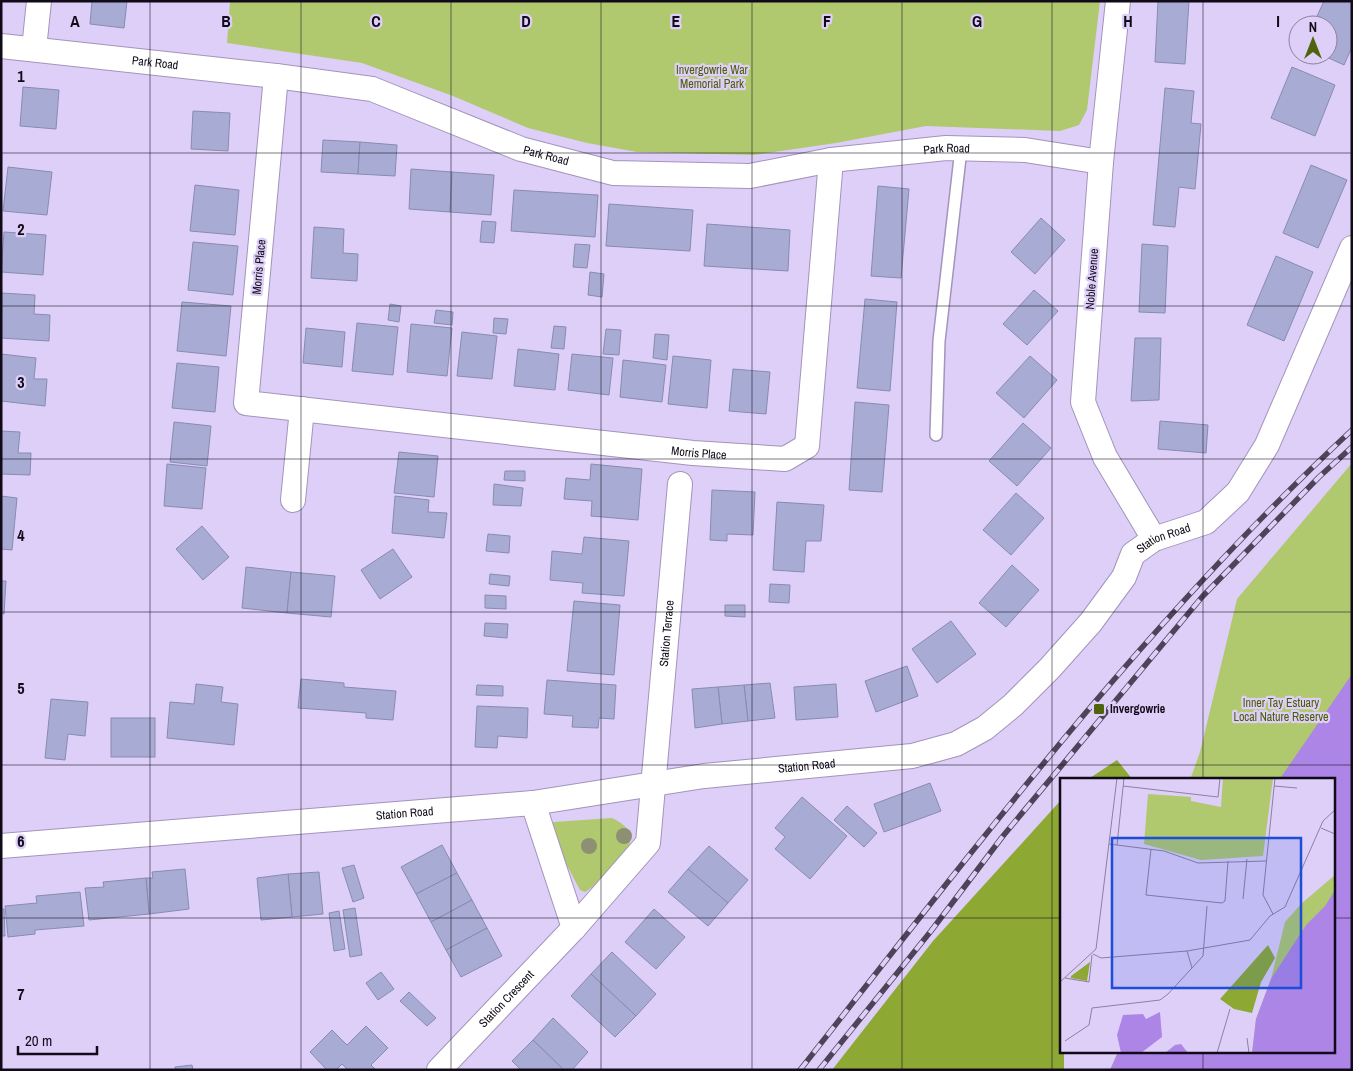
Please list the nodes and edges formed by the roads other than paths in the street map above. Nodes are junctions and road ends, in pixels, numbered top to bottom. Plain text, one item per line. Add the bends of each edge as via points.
1 (39, 1) edge
2 (1118, 1) edge
3 (1, 46) edge
4 (34, 50) junction
5 (276, 76) junction
6 (962, 149) junction
7 (831, 160) junction
8 (1101, 162) junction
9 (1352, 248) edge
10 (302, 409) junction
11 (936, 435) dead end
12 (680, 484) dead end
13 (293, 500) dead end
14 (1154, 539) junction
15 (652, 784) junction
16 (533, 803) junction
17 (1, 846) edge
18 (574, 928) junction
19 (439, 1070) edge

1 - 4 street
2 - 8 street, Noble Avenue
3 - 4 street, Park Road
4 - 5 street, Park Road
5 - 7 street, Park Road via 372,89 521,149 613,173 750,176
5 - 10 street, Morris Place via 246,403
6 - 7 street, Park Road
6 - 8 street, Park Road via 1025,150
6 - 11 lane via 939,341
7 - 10 street, Morris Place via 807,446 785,459 693,453
8 - 14 street, Noble Avenue via 1083,402 1105,456
9 - 14 street, Station Road via 1267,445 1238,492 1206,522
10 - 13 street
12 - 15 street, Station Terrace
14 - 15 street, Station Road via 1133,554 1124,577 1091,622 1050,668 992,722 956,744 912,756
15 - 16 street, Station Road
15 - 18 street, Station Crescent via 648,843
16 - 17 street, Station Road
16 - 18 street
18 - 19 street, Station Crescent

